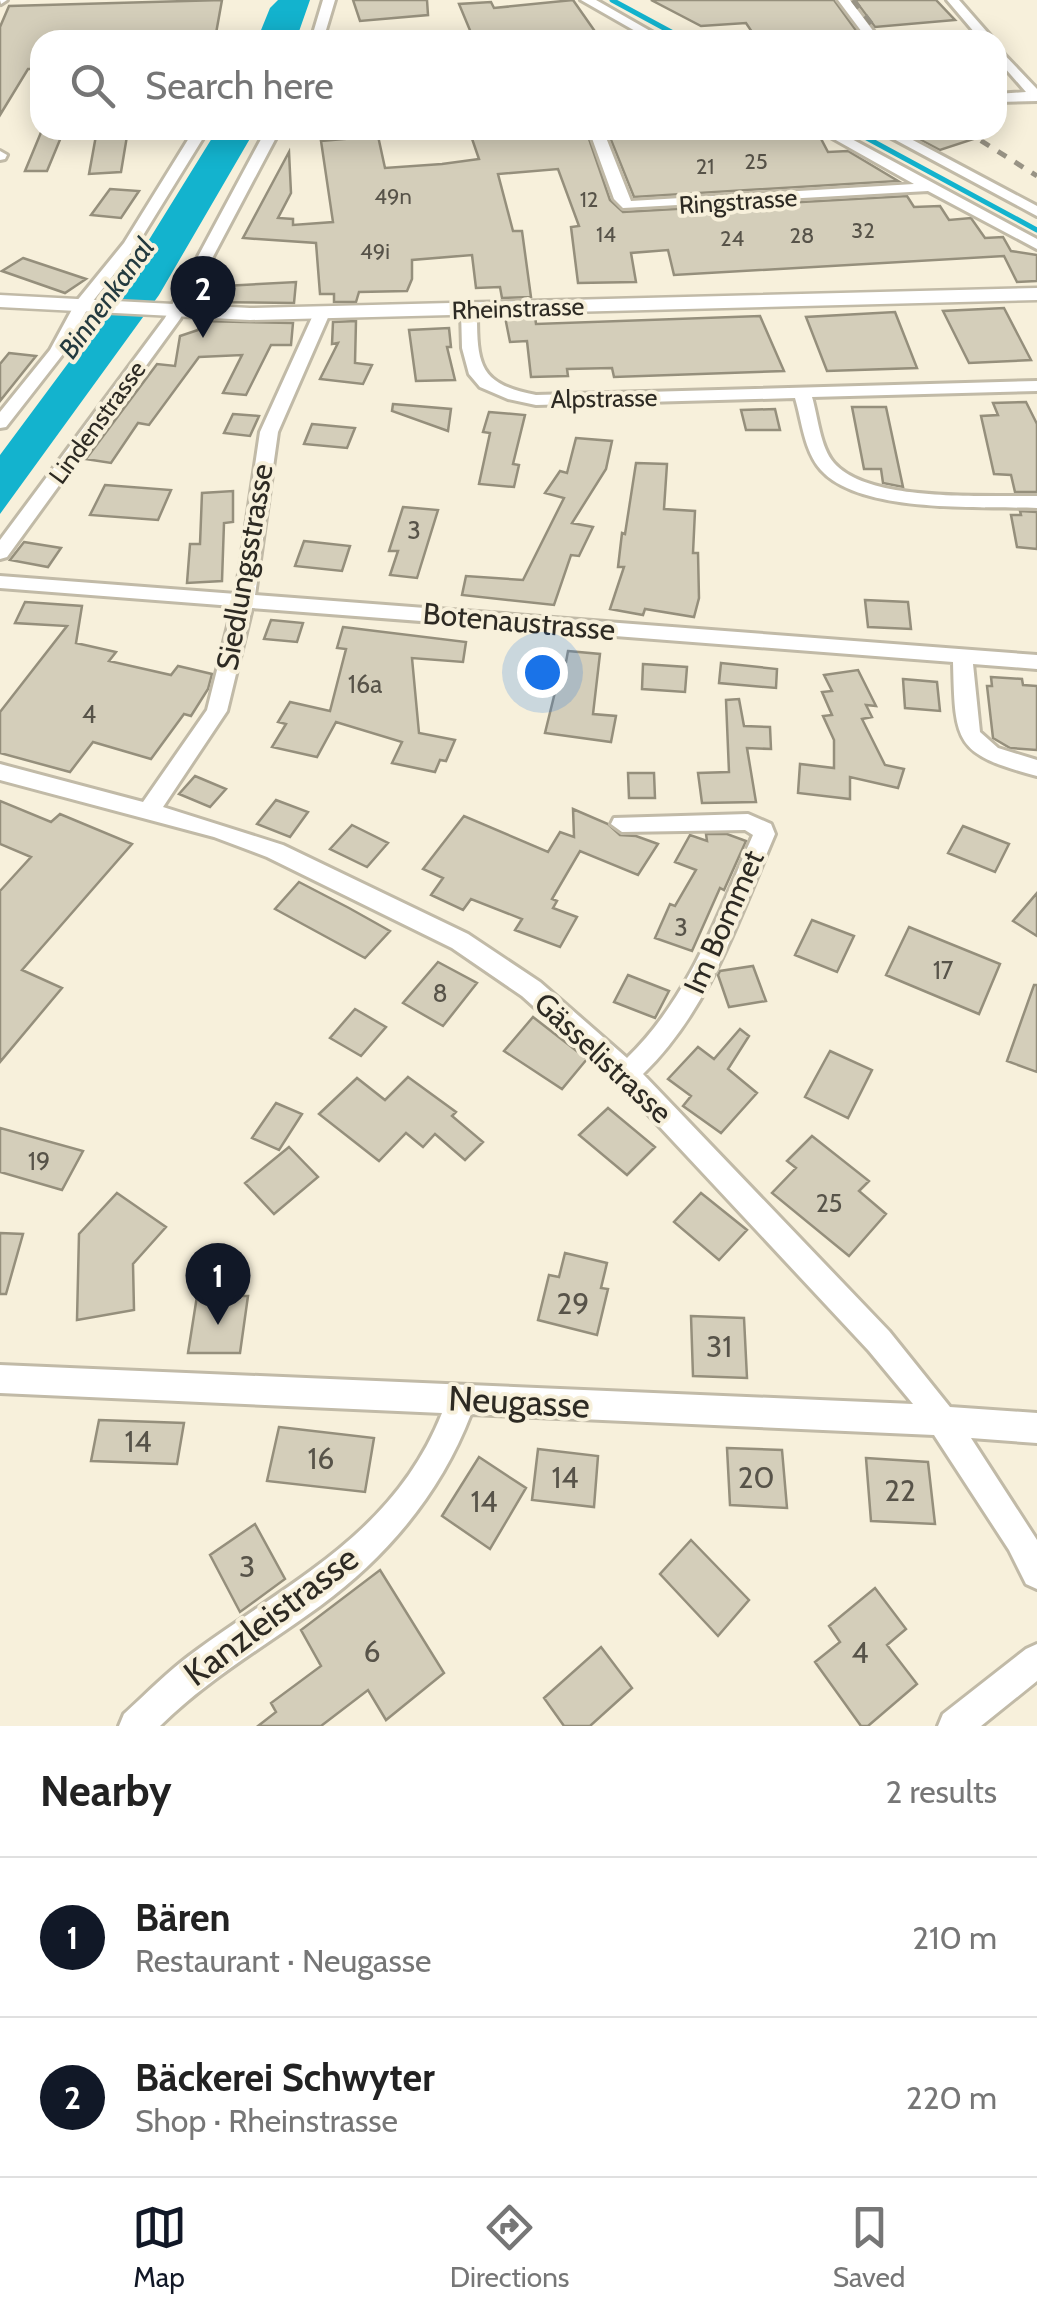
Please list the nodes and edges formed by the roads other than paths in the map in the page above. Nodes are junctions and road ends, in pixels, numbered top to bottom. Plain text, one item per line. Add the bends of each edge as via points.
1 (330, 0) edge
2 (587, 0) edge
3 (844, 0) edge
4 (953, 0) edge
5 (320, 30) edge
6 (642, 30) edge
7 (866, 30) edge
8 (979, 30) edge
9 (1007, 63) edge
10 (1036, 96) edge
11 (1007, 97) edge
12 (194, 140) edge
13 (267, 140) edge
14 (600, 140) edge
15 (844, 140) edge
16 (903, 140) edge
17 (931, 187) junction
18 (1037, 212) edge
19 (1037, 245) edge
20 (1037, 294) edge
21 (0, 301) edge
22 (88, 305) junction
23 (469, 310) junction
24 (169, 312) junction
25 (322, 313) junction
26 (1037, 386) edge
27 (804, 394) junction
28 (0, 423) edge
29 (1037, 502) edge
30 (0, 553) edge
31 (0, 582) edge
32 (246, 598) junction
33 (963, 657) junction
34 (1037, 662) edge
35 (1037, 768) edge
36 (0, 772) edge
37 (149, 810) junction
38 (622, 824) dead end
39 (627, 1074) junction
40 (0, 1379) edge
41 (462, 1400) junction
42 (940, 1422) junction
43 (1037, 1428) edge
44 (1037, 1573) edge
45 (1037, 1660) edge
46 (136, 1726) edge
47 (955, 1726) edge

1 - 5 street
2 - 6 street
3 - 7 street
4 - 8 street
9 - 10 street
10 - 11 street
12 - 22 street
13 - 24 street, Lindenstrasse
14 - 17 street, Ringstrasse via 628,205
15 - 17 street
16 - 18 street
17 - 19 street
20 - 23 street, Rheinstrasse
21 - 22 street, Rheinstrasse
22 - 24 street, Rheinstrasse
22 - 28 street
23 - 25 street, Rheinstrasse
23 - 27 street, Alpstrasse via 470,360 494,389 511,396
24 - 25 street, Rheinstrasse
24 - 30 street, Lindenstrasse
25 - 32 street, Siedlungsstrasse via 269,432
26 - 27 street, Alpstrasse
27 - 29 street via 820,453 831,471 851,483 882,492
31 - 32 street, Botenaustrasse
32 - 33 street, Botenaustrasse
32 - 37 street, Siedlungsstrasse via 217,712
33 - 34 street, Botenaustrasse
33 - 35 street via 966,726 973,740 992,757
36 - 37 street, Gässelistrasse
37 - 39 street, Gässelistrasse via 275,851 460,941 531,989
38 - 39 street, Im Bommet via 748,822 764,834 682,1014
39 - 42 street, Gässelistrasse via 879,1341
40 - 41 street, Neugasse
41 - 42 street, Neugasse
41 - 46 street, Kanzleistrasse via 432,1468 385,1526 312,1593 193,1673
42 - 43 street, Neugasse
42 - 44 street, Gässelistrasse
45 - 47 street

